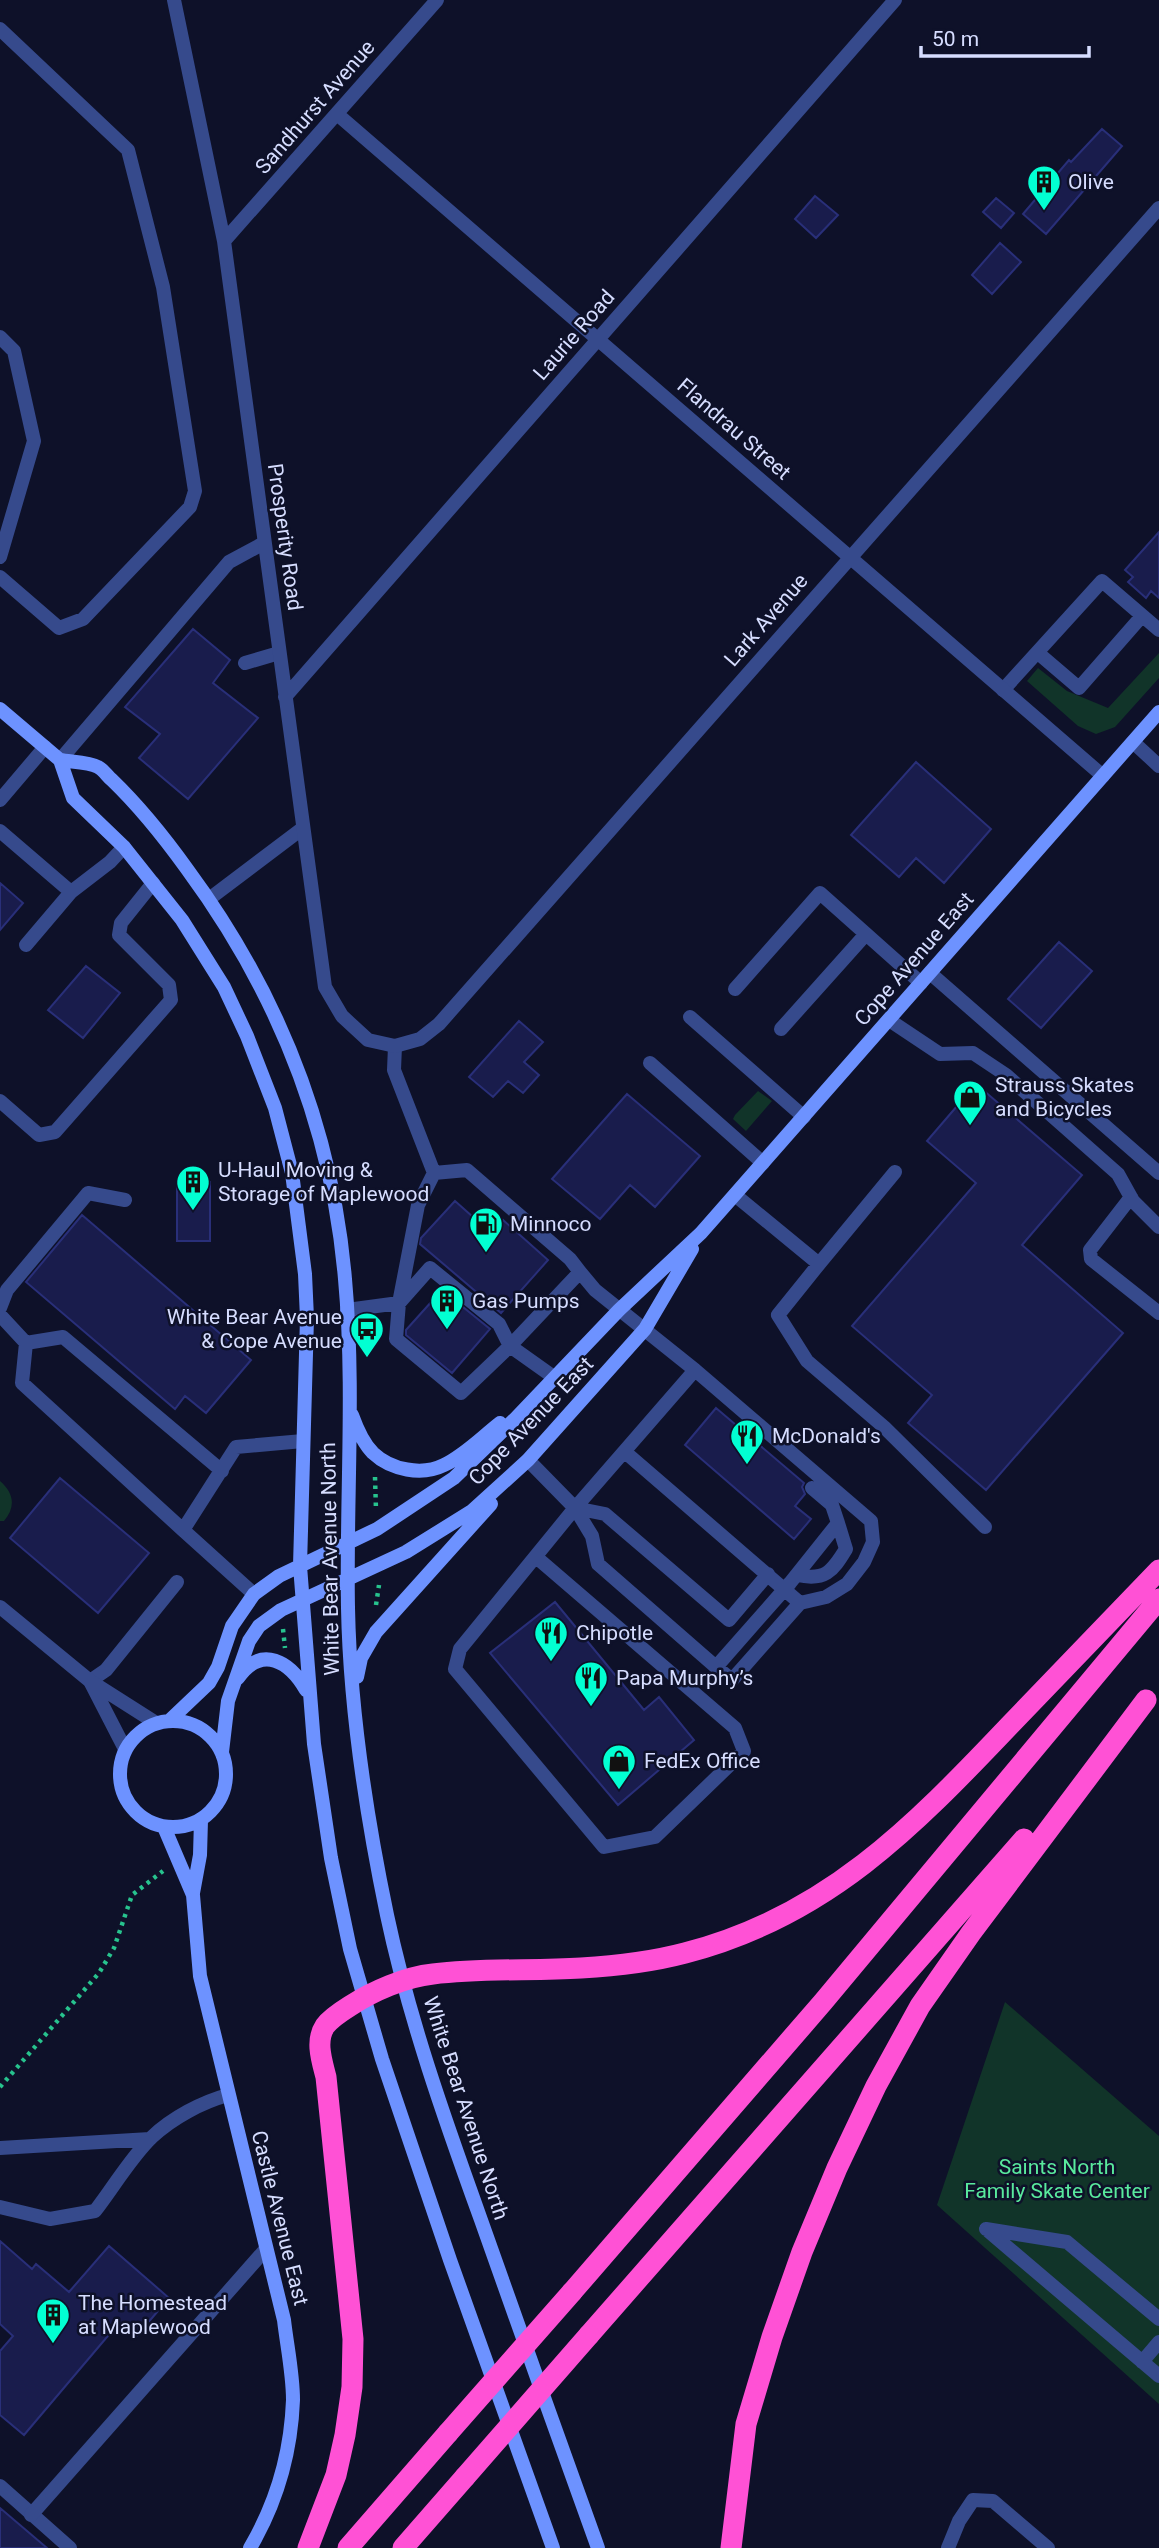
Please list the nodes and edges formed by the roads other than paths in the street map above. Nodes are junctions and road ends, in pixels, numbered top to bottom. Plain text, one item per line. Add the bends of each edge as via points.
1 (174, 0) edge
2 (437, 0) edge
3 (895, 0) edge
4 (0, 29) edge
5 (337, 114) junction
6 (1159, 208) edge
7 (224, 241) junction
8 (0, 337) edge
9 (599, 338) junction
10 (264, 543) junction
11 (0, 557) edge
12 (849, 557) junction
13 (0, 577) edge
14 (1142, 616) junction
15 (1159, 630) edge
16 (279, 653) junction
17 (1038, 653) junction
18 (245, 663) dead end
19 (1003, 690) junction
20 (285, 697) junction
21 (0, 709) edge
22 (1159, 712) edge
23 (1133, 742) junction
24 (45, 747) junction
25 (60, 760) junction
26 (1159, 766) edge
27 (1103, 776) junction
28 (0, 800) edge
29 (303, 828) junction
30 (0, 831) edge
31 (124, 847) junction
32 (153, 883) junction
33 (71, 892) junction
34 (209, 899) junction
35 (866, 934) junction
36 (26, 945) dead end
37 (926, 978) junction
38 (735, 989) dead end
39 (690, 1017) dead end
40 (889, 1020) junction
41 (781, 1029) dead end
42 (395, 1046) junction
43 (650, 1063) dead end
44 (0, 1101) edge
45 (804, 1117) junction
46 (763, 1163) junction
47 (895, 1172) dead end
48 (1159, 1172) edge
49 (434, 1173) junction
50 (735, 1195) junction
51 (1131, 1196) junction
52 (125, 1200) dead end
53 (1159, 1227) edge
54 (701, 1233) junction
55 (819, 1264) junction
56 (580, 1272) junction
57 (398, 1303) junction
58 (0, 1308) edge
59 (347, 1310) junction
60 (619, 1310) junction
61 (1159, 1313) edge
62 (0, 1315) edge
63 (645, 1329) junction
64 (26, 1343) junction
65 (510, 1346) junction
66 (695, 1370) junction
67 (555, 1378) junction
68 (349, 1405) junction
69 (303, 1441) junction
70 (625, 1452) junction
71 (528, 1460) junction
72 (222, 1471) junction
73 (812, 1488) dead end
74 (575, 1508) junction
75 (838, 1523) junction
76 (985, 1527) dead end
77 (183, 1530) junction
78 (349, 1543) junction
79 (536, 1557) junction
80 (300, 1566) junction
81 (1159, 1570) edge
82 (768, 1574) junction
83 (797, 1575) junction
84 (348, 1579) junction
85 (177, 1582) dead end
86 (785, 1589) junction
87 (254, 1594) junction
88 (1159, 1599) edge
89 (302, 1601) junction
90 (800, 1602) junction
91 (0, 1607) edge
92 (729, 1620) junction
93 (745, 1634) junction
94 (761, 1648) junction
95 (716, 1667) junction
96 (90, 1681) junction
97 (233, 1685) junction
98 (1153, 1693) edge
99 (309, 1695) junction
100 (354, 1695) junction
101 (163, 1722) junction
102 (125, 1749) junction
103 (222, 1752) junction
104 (201, 1820) junction
105 (164, 1827) junction
106 (193, 1895) junction
107 (403, 1982) junction
108 (363, 1997) junction
109 (228, 2095) junction
110 (150, 2139) junction
111 (0, 2148) edge
112 (0, 2207) edge
113 (265, 2250) junction
114 (1159, 2319) edge
115 (1159, 2342) edge
116 (1142, 2362) junction
117 (1159, 2376) edge
118 (0, 2486) edge
119 (31, 2515) junction
120 (70, 2548) edge
121 (250, 2548) edge
122 (308, 2548) edge
123 (348, 2548) edge
124 (403, 2548) edge
125 (553, 2548) edge
126 (598, 2548) edge
127 (731, 2548) edge
128 (948, 2548) edge
129 (1048, 2548) edge

1 - 7 street, Prosperity Road
2 - 5 street, Sandhurst Avenue
3 - 9 street, Laurie Road
4 - 13 street via 128,150 163,287 195,491 190,507 83,619 59,628
5 - 7 street, Sandhurst Avenue
5 - 9 street, Flandrau Street
6 - 12 street, Lark Avenue
7 - 10 street, Prosperity Road
8 - 11 street via 13,351 34,441
9 - 12 street, Flandrau Street
9 - 20 street, Laurie Road
10 - 16 street, Prosperity Road
10 - 25 street via 229,562
12 - 19 street, Flandrau Street
12 - 42 street, Lark Avenue via 439,1024 420,1039
14 - 15 street
14 - 17 street via 1102,581
14 - 17 street via 1079,688
16 - 18 street
16 - 20 street, Prosperity Road
17 - 19 street
19 - 27 street, Flandrau Street
20 - 29 street, Prosperity Road
21 - 24 main road
22 - 23 main road, Cope Avenue East
23 - 26 street
23 - 27 main road, Cope Avenue East
24 - 25 main road
24 - 28 street
25 - 31 main road, White Bear Avenue North via 73,798
25 - 34 main road, White Bear Avenue North via 97,766 149,820
27 - 37 main road, Cope Avenue East
29 - 34 street
29 - 42 street, Prosperity Road via 325,987 342,1016 368,1040
30 - 33 street
31 - 32 main road, White Bear Avenue North
31 - 33 street
32 - 44 street via 121,923 119,936 169,985 170,1000 55,1132 39,1135
32 - 69 main road, White Bear Avenue North via 223,987 258,1061 282,1132 305,1274
33 - 36 street
34 - 59 main road, White Bear Avenue North via 260,982 311,1105 333,1194
35 - 37 street
35 - 38 street via 820,893
35 - 41 street
37 - 40 main road, Cope Avenue East
37 - 48 street
39 - 45 street
40 - 45 main road, Cope Avenue East
40 - 51 street via 940,1054 973,1053 987,1061 1118,1174
42 - 49 street via 394,1070
43 - 46 street
45 - 46 main road, Cope Avenue East
46 - 50 main road, Cope Avenue East
47 - 55 street
49 - 56 street via 467,1170
49 - 57 street via 418,1205
50 - 54 main road, Cope Avenue East
50 - 55 street
51 - 53 street
51 - 61 street via 1095,1242 1091,1259
52 - 58 street via 88,1193 7,1290
54 - 60 main road, Cope Avenue East
54 - 63 main road, Cope Avenue East
55 - 76 street via 778,1315 807,1362 884,1427
56 - 60 street
56 - 65 street
57 - 59 street
57 - 65 street via 430,1268 499,1324
57 - 65 street via 396,1339 461,1393
59 - 68 main road, White Bear Avenue North
60 - 63 street
60 - 67 main road, Cope Avenue East
62 - 64 street
63 - 66 street
63 - 71 main road, Cope Avenue East
64 - 72 street via 63,1337
64 - 77 street via 22,1383
65 - 67 street
66 - 70 street
66 - 90 street via 871,1521 873,1542 847,1584 826,1597
67 - 68 main road via 460,1455 432,1470 403,1468 374,1454 360,1435
67 - 78 main road, Cope Avenue East via 454,1478
68 - 78 main road, White Bear Avenue North
69 - 72 street via 236,1447
69 - 80 main road, White Bear Avenue North
70 - 74 street
70 - 82 street
71 - 74 street
71 - 84 main road, Cope Avenue East via 447,1528
71 - 100 main road via 376,1632 361,1658
72 - 77 street
73 - 75 street via 832,1505
74 - 79 street
74 - 92 street via 605,1514
74 - 95 street via 592,1536 598,1564
75 - 83 street
75 - 83 street via 846,1549 835,1567 823,1576
77 - 87 street
78 - 80 main road
78 - 84 main road, White Bear Avenue North
79 - 79 street via 460,1649 455,1669 604,1847 655,1837 744,1751 734,1728
80 - 87 main road
80 - 89 main road, White Bear Avenue North
81 - 107 highway via 943,1796 866,1864 824,1894 735,1936 635,1964 431,1974
82 - 86 street
82 - 92 street
83 - 86 street
84 - 89 main road, Cope Avenue East
84 - 100 main road, White Bear Avenue North
85 - 96 street via 106,1670
86 - 90 street
86 - 93 street
87 - 101 main road via 232,1626 209,1683
88 - 123 highway, bridge via 823,2002
89 - 97 main road via 259,1626
89 - 99 main road, White Bear Avenue North
90 - 94 street
91 - 96 street
92 - 93 street
93 - 94 street
93 - 95 street
94 - 95 street via 732,1680
96 - 101 street
96 - 102 street
97 - 99 main road via 252,1664 271,1660 296,1674
97 - 103 main road
98 - 124 highway, bridge
98 - 127 highway via 971,1933 920,2006 876,2086 807,2240 772,2337 746,2424
99 - 108 main road, White Bear Avenue North via 320,1798
100 - 107 main road, White Bear Avenue North via 371,1830
101 - 102 main road via 144,1729
101 - 103 main road via 186,1722 201,1728
102 - 105 main road via 120,1765 125,1798 134,1812
103 - 104 main road via 226,1782 217,1804
104 - 105 main road
104 - 106 main road
105 - 106 main road
106 - 109 main road, Castle Avenue East via 200,1976
107 - 108 highway
107 - 126 main road, White Bear Avenue North via 468,2185
108 - 122 highway via 324,2026 319,2046 353,2339 352,2387 336,2475
108 - 125 main road, White Bear Avenue North
109 - 110 street via 211,2099
109 - 113 main road, Castle Avenue East
110 - 111 street
110 - 112 street via 95,2211 50,2219
113 - 119 street
113 - 121 main road, Castle Avenue East via 284,2320 293,2398 281,2480
114 - 116 street via 1067,2242 986,2229
115 - 116 street
116 - 117 street
118 - 119 street
119 - 120 street
128 - 129 street via 973,2500 993,2501

